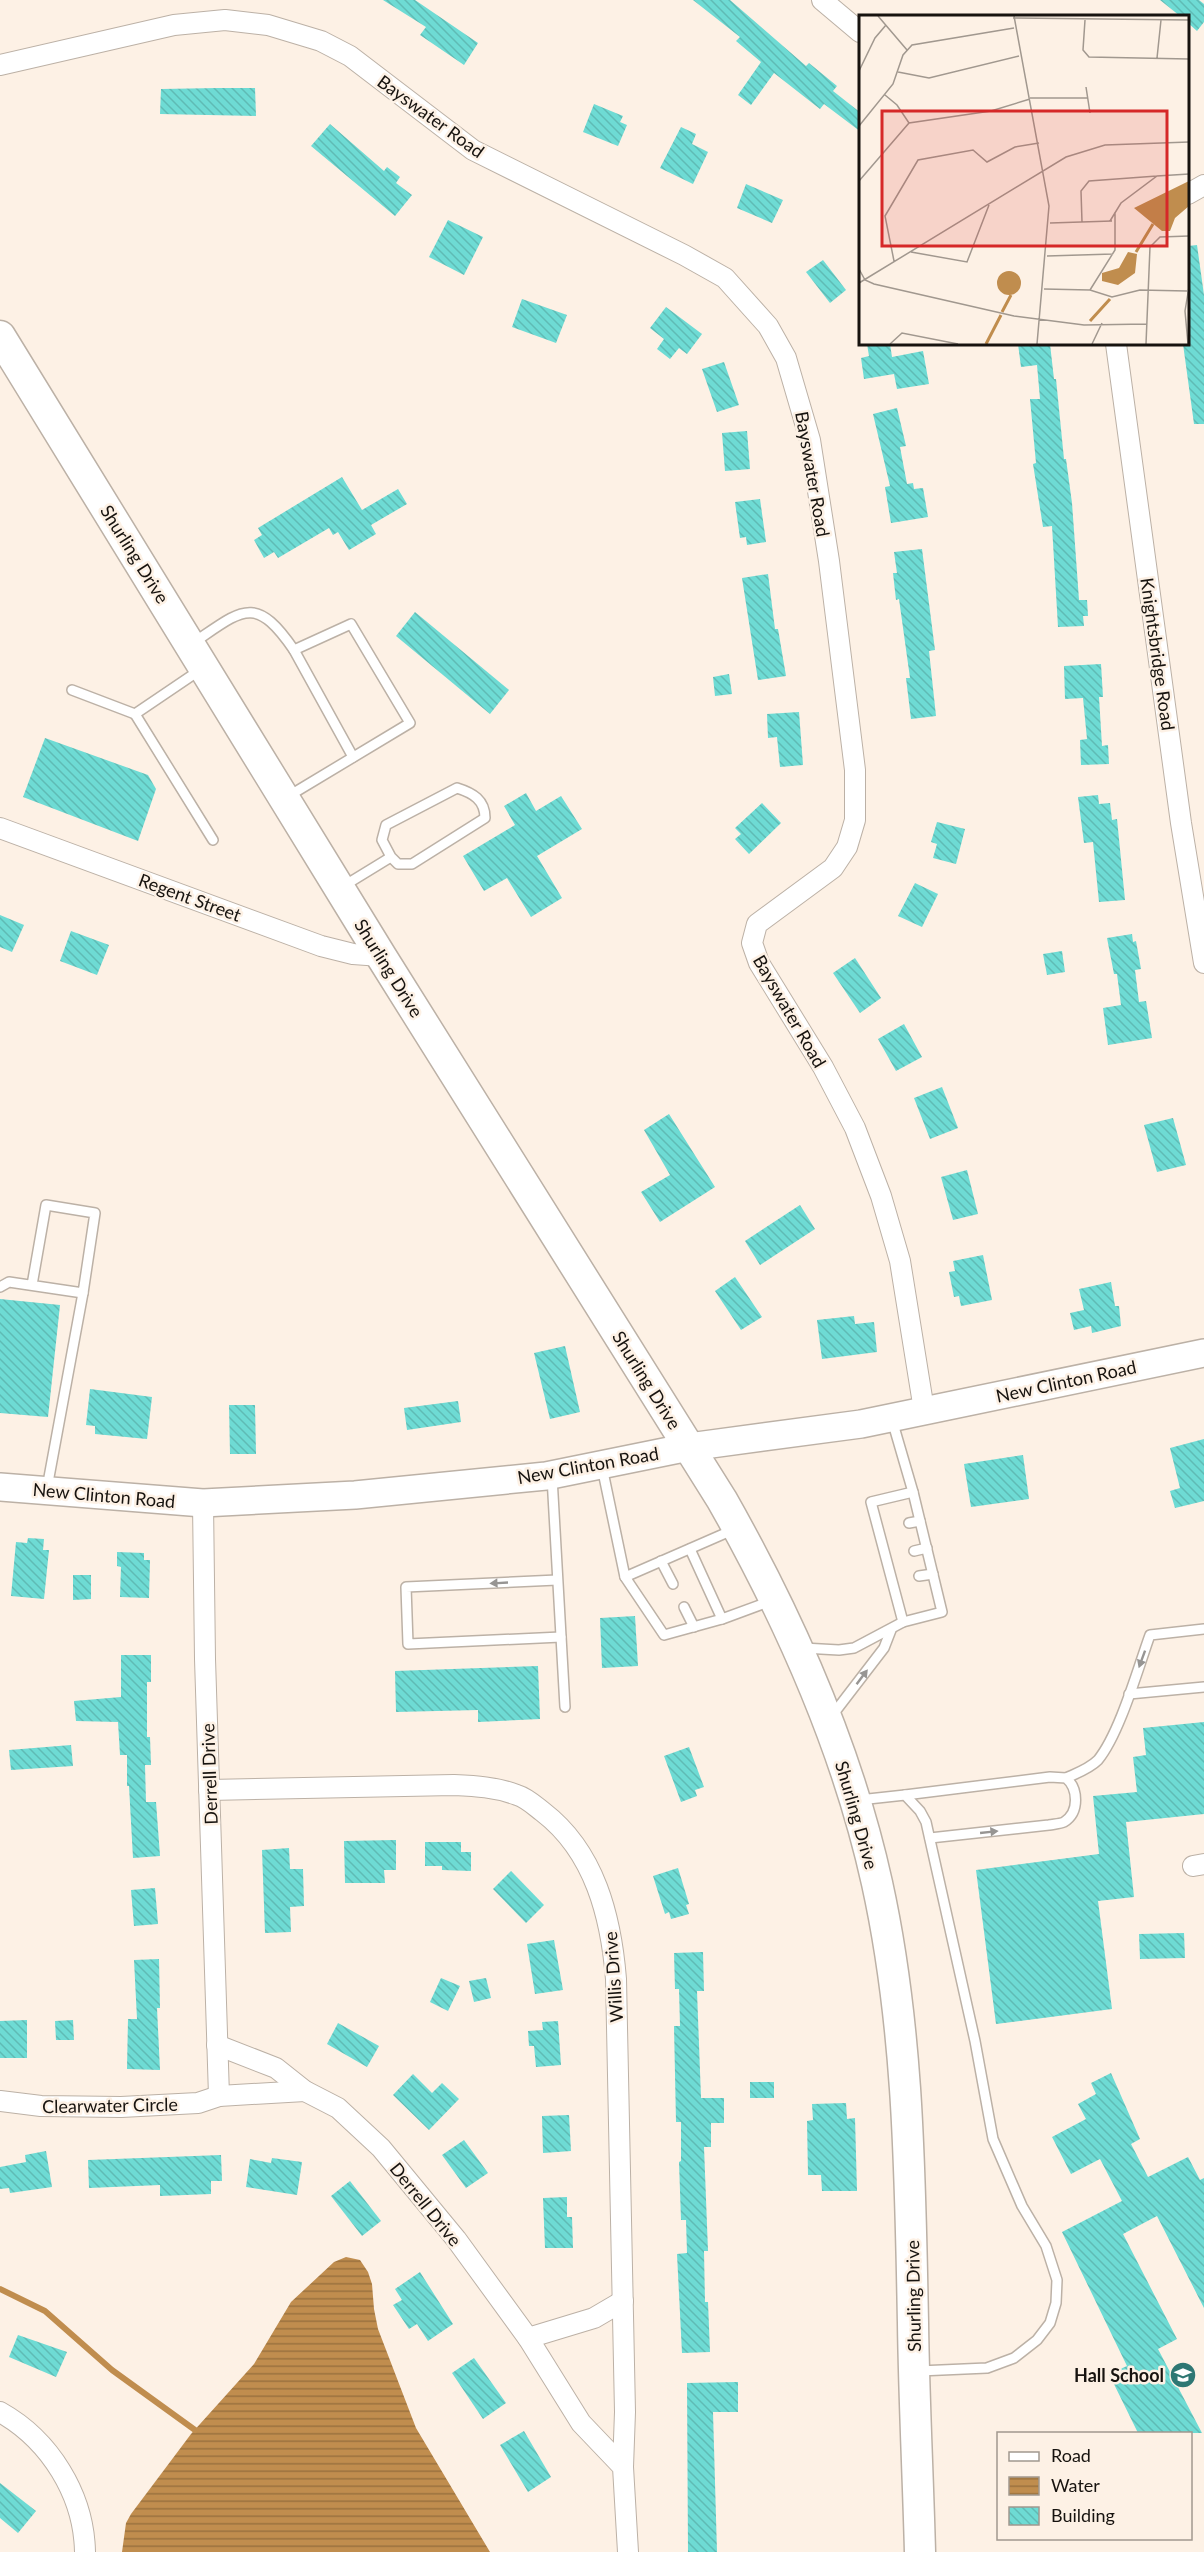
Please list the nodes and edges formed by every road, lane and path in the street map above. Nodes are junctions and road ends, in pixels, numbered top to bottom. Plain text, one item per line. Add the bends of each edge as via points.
1 (822, 0) edge
2 (859, 30) edge
3 (0, 65) edge
4 (1204, 185) edge
5 (1189, 193) edge
6 (0, 336) edge
7 (1116, 345) edge
8 (294, 650) junction
9 (197, 656) junction
10 (72, 690) dead end
11 (135, 714) junction
12 (352, 757) junction
13 (285, 798) junction
14 (0, 828) edge
15 (213, 840) dead end
16 (391, 857) junction
17 (340, 888) junction
18 (381, 956) junction
19 (1204, 963) edge
20 (32, 1285) junction
21 (0, 1287) edge
22 (83, 1293) junction
23 (1204, 1353) edge
24 (924, 1410) junction
25 (892, 1418) junction
26 (689, 1447) junction
27 (602, 1464) junction
28 (552, 1474) junction
29 (0, 1487) edge
30 (46, 1491) junction
31 (913, 1492) junction
32 (203, 1503) junction
33 (921, 1521) junction
34 (909, 1523) dead end
35 (738, 1528) junction
36 (927, 1548) junction
37 (690, 1549) junction
38 (914, 1551) dead end
39 (661, 1562) junction
40 (933, 1574) junction
41 (919, 1576) dead end
42 (625, 1577) junction
43 (557, 1580) junction
44 (673, 1584) dead end
45 (775, 1599) junction
46 (684, 1607) dead end
47 (722, 1619) junction
48 (903, 1622) junction
49 (694, 1627) junction
50 (1204, 1629) edge
51 (891, 1630) junction
52 (561, 1637) junction
53 (798, 1647) junction
54 (1204, 1687) edge
55 (1129, 1694) junction
56 (565, 1707) dead end
57 (828, 1721) junction
58 (1066, 1778) junction
59 (209, 1790) junction
60 (905, 1795) junction
61 (854, 1801) junction
62 (930, 1838) junction
63 (217, 2045) junction
64 (305, 2091) junction
65 (219, 2096) junction
66 (0, 2102) edge
67 (623, 2301) junction
68 (528, 2338) junction
69 (915, 2372) junction
70 (0, 2412) edge
71 (623, 2467) junction
72 (85, 2552) edge
73 (628, 2552) edge
74 (920, 2552) edge

1 - 2 street
3 - 24 street, Bayswater Road via 174,25 225,20 268,25 321,41 350,56 473,150 725,278 768,326 786,358 810,440 855,770 855,820 847,847 833,868 757,924 752,943 759,963 823,1067 855,1128 881,1196 900,1261
4 - 5 street
6 - 9 main road, Shurling Drive
7 - 19 street, Knightsbridge Road via 1181,823
8 - 9 lane via 278,626 260,614 244,613 230,618
8 - 12 lane
8 - 12 lane via 351,624 410,723
9 - 11 lane
9 - 13 main road, Shurling Drive
10 - 11 lane
11 - 15 lane
12 - 13 lane
13 - 17 main road, Shurling Drive
14 - 18 street, Regent Street via 321,946
16 - 16 lane via 398,864 412,864 485,818 485,808 468,791 457,788 386,825 382,840
16 - 17 lane
17 - 18 main road, Shurling Drive
18 - 26 main road, Shurling Drive
20 - 21 lane via 9,1282
20 - 22 lane
20 - 22 lane via 46,1205 96,1213
22 - 30 lane
23 - 24 street, New Clinton Road
24 - 25 street, New Clinton Road
25 - 26 street, New Clinton Road
25 - 31 lane
26 - 27 street, New Clinton Road
26 - 35 main road, Shurling Drive
27 - 28 street, New Clinton Road
27 - 42 lane
28 - 32 street, New Clinton Road via 355,1495
28 - 43 lane
29 - 30 street, New Clinton Road
30 - 32 street, New Clinton Road
31 - 33 lane
31 - 48 lane via 871,1502 882,1528
32 - 59 street, Derrell Drive
33 - 34 lane
33 - 36 lane
35 - 37 lane
35 - 45 main road, Shurling Drive
36 - 38 lane
36 - 40 lane
37 - 39 lane
37 - 47 lane
39 - 42 lane
39 - 44 lane
40 - 41 lane
40 - 48 lane via 942,1612
42 - 49 lane via 664,1635
43 - 52 lane
43 -> 52 lane via 406,1587 408,1644
45 - 47 lane
45 - 53 main road, Shurling Drive
46 - 49 lane
47 - 49 lane
48 - 51 lane
50 -> 55 lane via 1150,1635
51 - 53 lane via 854,1648
57 -> 51 lane via 884,1648
52 - 56 lane
53 - 57 main road, Shurling Drive
54 - 55 lane
55 - 58 lane via 1098,1760
57 - 61 main road, Shurling Drive
58 - 60 lane
62 -> 58 lane via 1064,1822 1075,1804 1075,1791
59 - 63 street, Derrell Drive
59 - 67 street, Willis Drive via 454,1785 493,1788 531,1802 570,1838 594,1877 614,1949
60 - 61 lane
60 - 62 lane via 921,1810
61 - 69 main road, Shurling Drive via 877,1882 898,2002 911,2184
62 - 69 lane via 993,2139 1022,2206 1046,2246 1057,2280 1050,2322 1037,2340 1014,2358 987,2368
63 - 64 street, Derrell Drive via 276,2068
63 - 65 street, Derrell Drive
64 - 65 street
64 - 68 street, Derrell Drive via 338,2108 381,2148 456,2239
65 - 66 street, Clearwater Circle via 198,2103 121,2107
67 - 68 street via 594,2318
67 - 71 street, Willis Drive
68 - 71 street, Derrell Drive via 581,2423
69 - 74 main road, Shurling Drive
70 - 72 street via 28,2431 58,2467 72,2492
71 - 73 street

